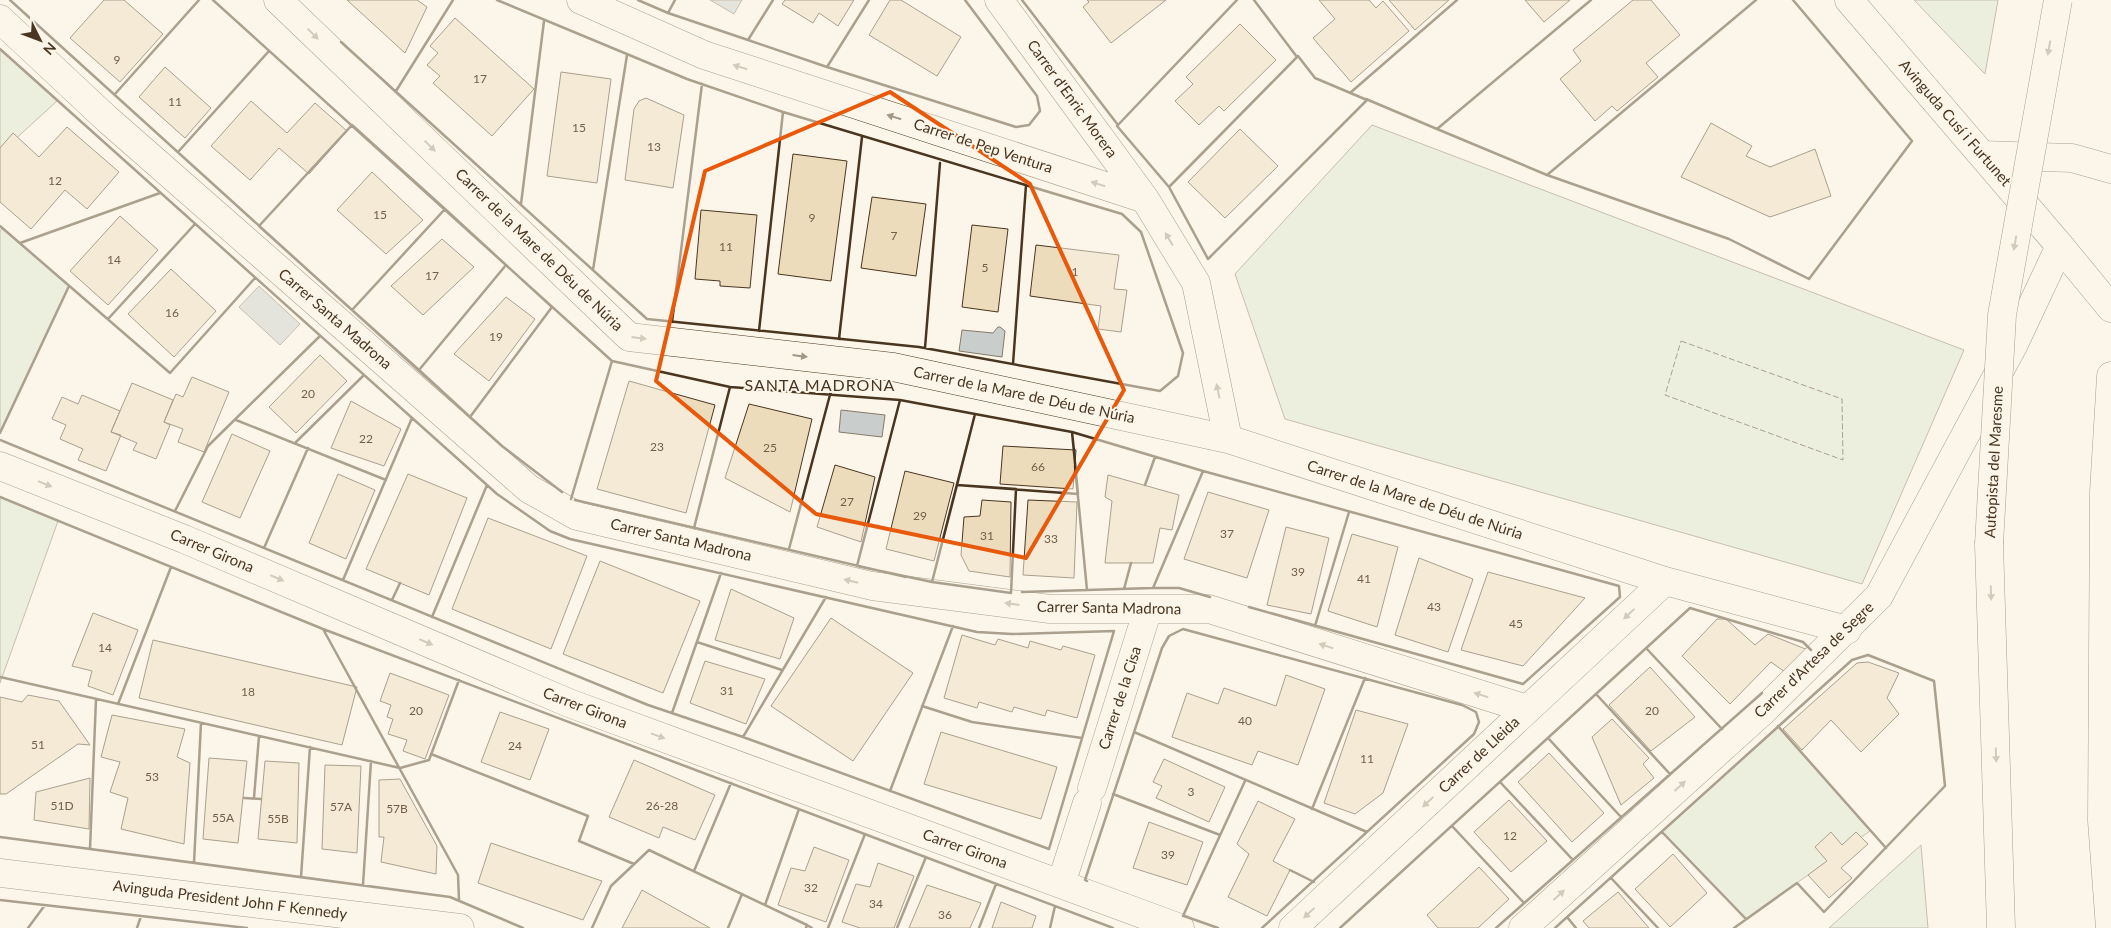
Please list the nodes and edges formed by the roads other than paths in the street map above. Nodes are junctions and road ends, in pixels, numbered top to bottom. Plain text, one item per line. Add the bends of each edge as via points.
1 (278, 0) edge
2 (581, 0) edge
3 (999, 0) edge
4 (1849, 0) edge
5 (2058, 0) edge
6 (0, 20) edge
7 (1984, 155) junction
8 (2111, 169) edge
9 (1145, 199) junction
10 (2060, 246) junction
11 (2111, 308) edge
12 (2111, 376) edge
13 (1228, 439) junction
14 (0, 466) edge
15 (1665, 581) junction
16 (1148, 609) junction
17 (1847, 630) junction
18 (1527, 709) junction
19 (0, 873) edge
20 (1061, 884) junction
21 (460, 928) edge
22 (1180, 928) edge
23 (1293, 928) edge
24 (1523, 928) edge
25 (2002, 928) edge
26 (2110, 928) edge

1 -> 13 main road, Carrer de la Mare de Déu de Núria via 629,337 893,367
9 -> 2 main road, Carrer de Pep Ventura via 704,55
3 - 9 main road, Carrer d'Enric Morera
4 - 7 main road, Avinguda Cusí i Furtunet
5 -> 25 main road, Autopista del Maresme, bridge via 2002,315 1989,544
16 -> 6 main road, Carrer Santa Madrona via 1050,609 872,586 577,516 529,489 107,119
7 - 8 main road via 2072,158
7 - 10 main road, Avinguda Cusí i Furtunet
13 -> 9 main road via 1196,283
10 - 11 main road, Avinguda Cusí i Furtunet
10 - 17 main road, Carrer d'Artesa de Segre via 2013,346 1879,596
12 - 26 main road via 2104,492 2102,821
13 - 15 main road, Carrer de la Mare de Déu de Núria
14 -> 20 main road, Carrer Girona via 184,539 569,703
15 - 17 main road, Carrer de la Mare de Déu de Núria
15 -> 18 main road, Carrer de Lleida
18 -> 16 main road, Carrer Santa Madrona via 1209,609
16 - 20 main road, Carrer de la Cisa
24 -> 17 main road, Carrer d'Artesa de Segre via 1764,710
18 -> 23 main road, Carrer de Lleida
19 - 21 main road, Avinguda President John F Kennedy
20 - 22 main road, Carrer Girona

